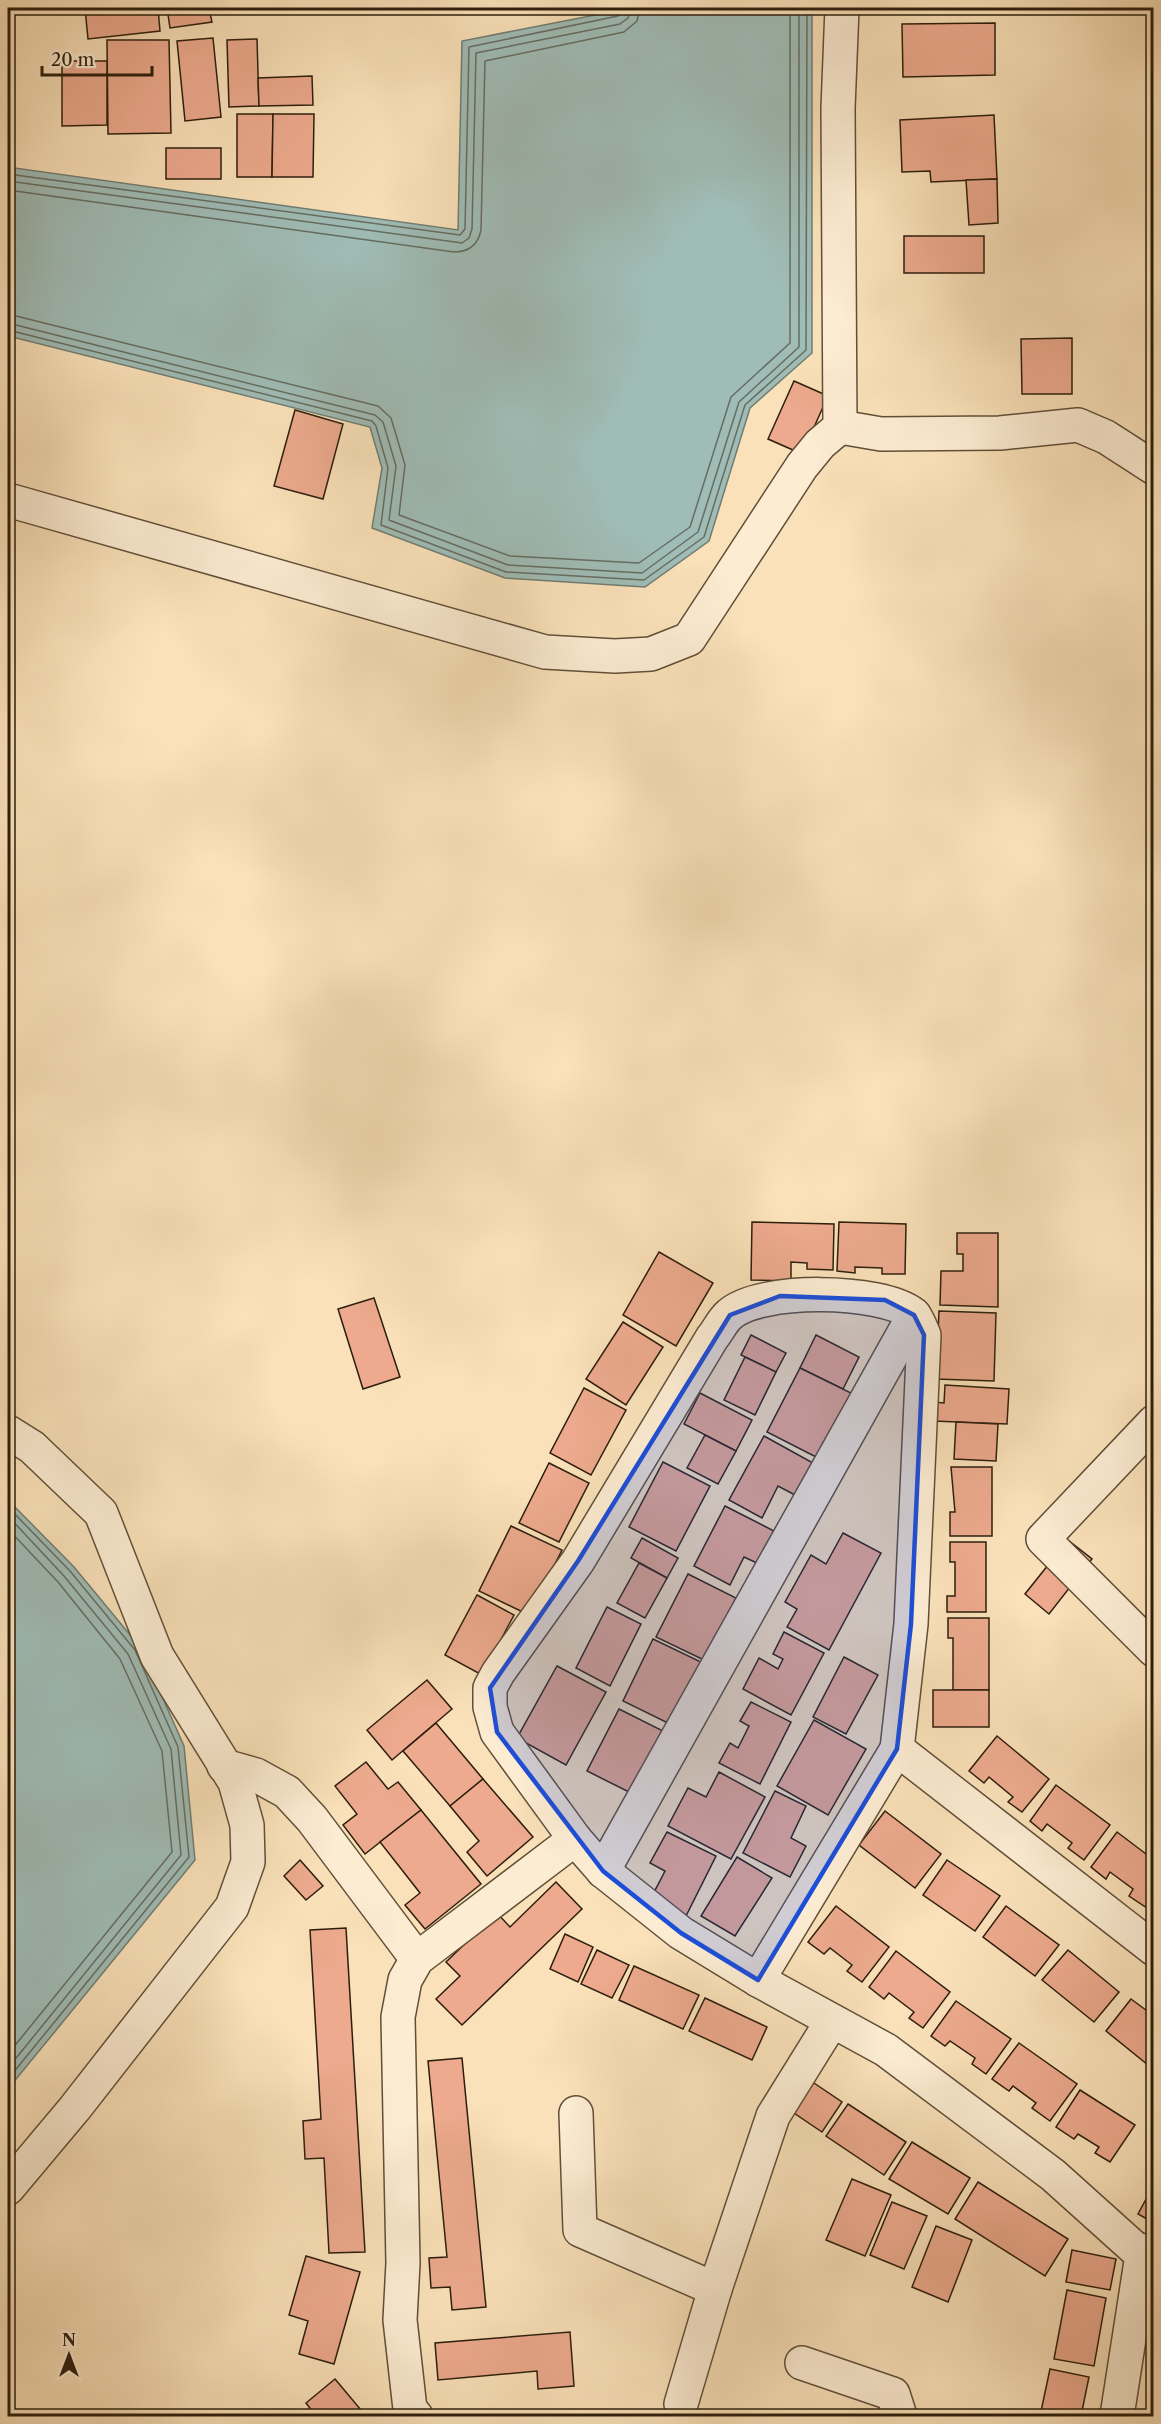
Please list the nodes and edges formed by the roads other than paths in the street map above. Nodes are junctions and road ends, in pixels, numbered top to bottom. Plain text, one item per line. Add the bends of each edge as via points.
1 (842, 8) edge
2 (840, 427) junction
3 (1154, 468) edge
4 (8, 500) edge
5 (914, 1315) junction
6 (1154, 1422) edge
7 (8, 1432) edge
8 (1154, 1650) edge
9 (897, 1749) junction
10 (225, 1766) junction
11 (575, 1839) junction
12 (603, 1871) junction
13 (1154, 1949) edge
14 (417, 1959) junction
15 (758, 1980) junction
16 (832, 2020) junction
17 (576, 2113) dead end
18 (8, 2188) edge
19 (1150, 2259) edge
20 (715, 2289) junction
21 (802, 2363) dead end
22 (681, 2404) dead end
23 (416, 2416) edge
24 (900, 2416) edge
25 (1117, 2416) edge

1 - 2 street via 838,108
2 - 3 street via 893,434 1000,433 1078,425
2 - 4 street via 802,466 689,639 651,654 545,652
5 - 9 street via 924,1335 911,1624
5 - 11 street via 885,1300 780,1296 729,1314 712,1338 578,1561 490,1688 497,1732
5 - 12 street
6 - 8 street via 1043,1539
7 - 10 street via 32,1447 101,1513 157,1656
9 - 13 street
9 - 15 street
10 - 14 street via 256,1775 287,1792 312,1819
10 - 18 street via 235,1782 247,1825 248,1862 232,1907
11 - 12 street
11 - 14 street
12 - 15 street via 681,1933
14 - 23 street via 405,1980 398,2018 403,2262 400,2320 410,2409
15 - 16 street
16 - 19 street via 886,2050 1053,2175
16 - 20 street via 773,2116
17 - 20 street via 580,2230
19 - 25 street
20 - 22 street
21 - 24 street via 893,2394

